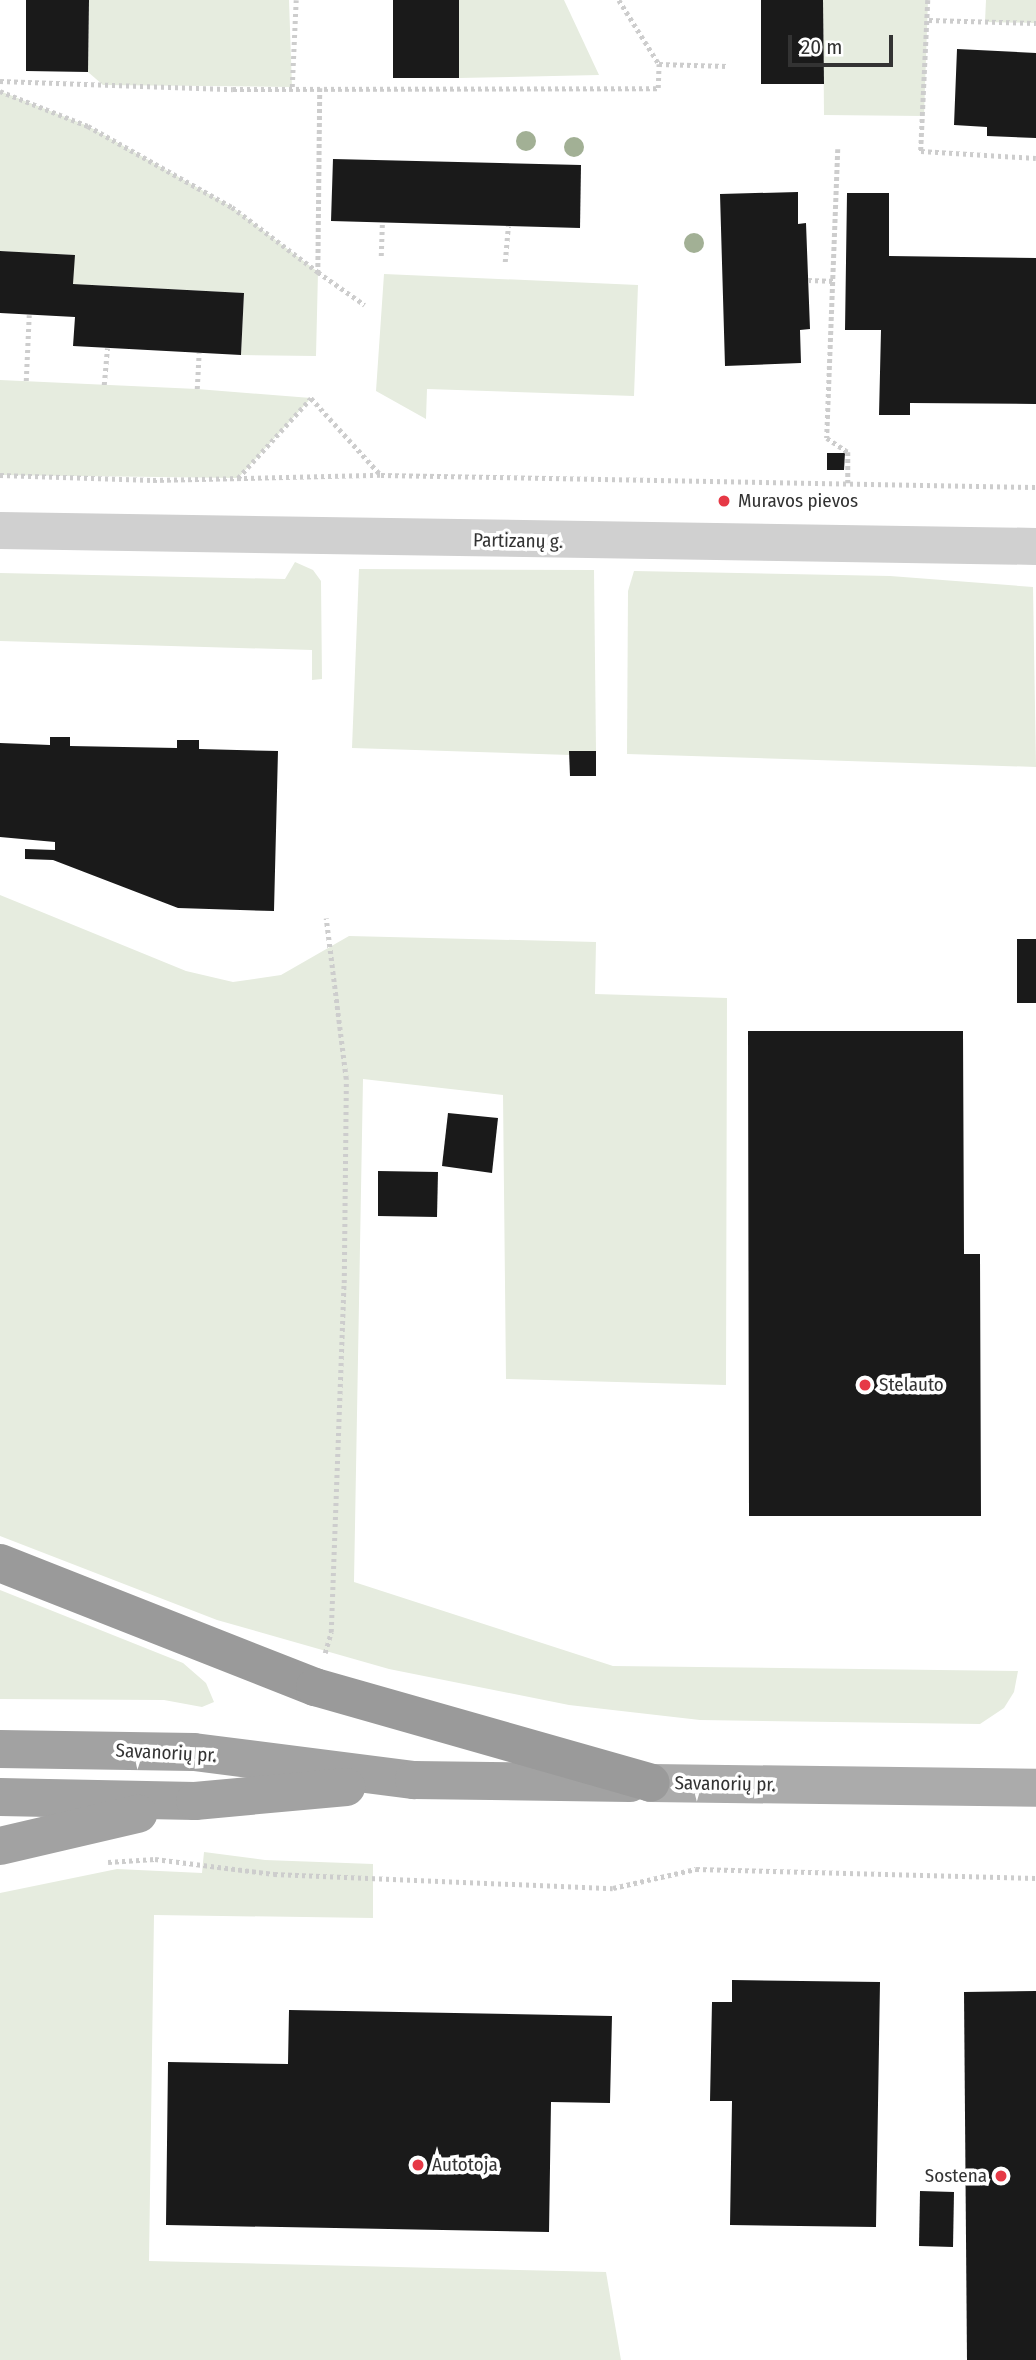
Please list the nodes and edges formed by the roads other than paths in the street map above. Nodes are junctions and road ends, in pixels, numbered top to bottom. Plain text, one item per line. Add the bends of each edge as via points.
1 (0, 530) edge
2 (1036, 546) edge
3 (0, 1563) edge
4 (0, 1749) edge
5 (414, 1780) junction
6 (651, 1783) junction
7 (1036, 1788) edge
8 (0, 1797) edge
9 (195, 1801) junction
10 (0, 1846) edge

1 - 2 street, Partizanų g.
3 - 6 highway via 315,1687
4 - 5 highway, Savanorių pr. via 194,1752
5 - 6 highway, Savanorių pr.
5 - 9 highway, Savanorių pr.
6 - 7 main road, Savanorių pr.
8 - 9 highway, Savanorių pr.
9 - 10 highway

